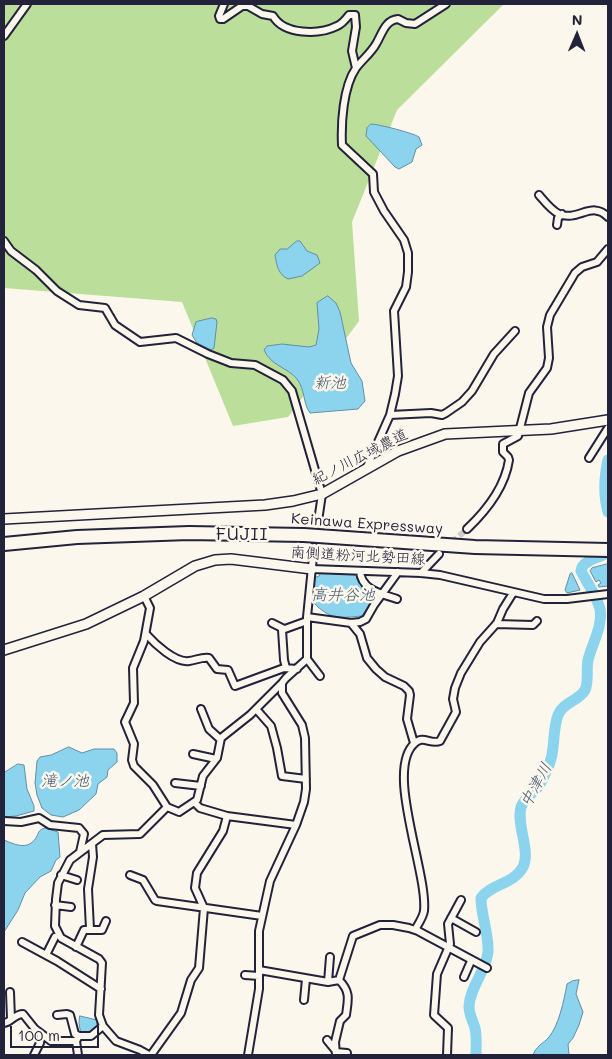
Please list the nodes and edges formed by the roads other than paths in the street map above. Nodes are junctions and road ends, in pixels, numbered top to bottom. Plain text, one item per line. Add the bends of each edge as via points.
1 (27, 4) edge
2 (224, 4) edge
3 (446, 4) edge
4 (4, 36) edge
5 (356, 68) junction
6 (539, 195) dead end
7 (562, 214) junction
8 (608, 217) edge
9 (557, 225) dead end
10 (4, 241) edge
11 (608, 249) edge
12 (515, 331) dead end
13 (401, 377) dead end
14 (397, 384) junction
15 (390, 415) junction
16 (608, 420) edge
17 (608, 428) edge
18 (522, 431) junction
19 (589, 458) dead end
20 (366, 470) junction
21 (322, 494) junction
22 (4, 519) edge
23 (318, 521) tunnel mouth
24 (467, 529) tunnel mouth
25 (4, 544) edge
26 (314, 547) tunnel mouth
27 (608, 550) edge
28 (438, 554) tunnel mouth
29 (312, 569) junction
30 (360, 571) junction
31 (398, 572) junction
32 (421, 573) junction
33 (513, 593) junction
34 (383, 594) junction
35 (608, 594) edge
36 (144, 596) junction
37 (397, 599) dead end
38 (307, 619) junction
39 (537, 621) dead end
40 (272, 623) dead end
41 (351, 623) junction
42 (496, 624) junction
43 (284, 629) junction
44 (146, 634) junction
45 (4, 650) edge
46 (307, 659) junction
47 (286, 668) junction
48 (297, 669) junction
49 (320, 676) dead end
50 (282, 684) junction
51 (202, 709) dead end
52 (256, 709) junction
53 (220, 739) junction
54 (414, 743) junction
55 (193, 754) dead end
56 (216, 759) junction
57 (306, 779) junction
58 (175, 783) dead end
59 (201, 786) junction
60 (194, 802) junction
61 (167, 807) junction
62 (227, 816) junction
63 (4, 820) edge
64 (296, 825) junction
65 (92, 844) junction
66 (80, 852) junction
67 (61, 875) junction
68 (130, 875) dead end
69 (77, 880) dead end
70 (461, 900) dead end
71 (55, 905) junction
72 (72, 907) dead end
73 (204, 907) junction
74 (262, 916) junction
75 (452, 918) junction
76 (106, 921) dead end
77 (90, 929) junction
78 (418, 931) junction
79 (476, 932) dead end
80 (55, 937) dead end
81 (22, 942) dead end
82 (76, 947) junction
83 (449, 949) junction
84 (46, 955) junction
85 (330, 957) dead end
86 (472, 961) junction
87 (487, 968) dead end
88 (259, 973) junction
89 (245, 975) dead end
90 (464, 977) dead end
91 (306, 979) junction
92 (339, 980) junction
93 (328, 982) junction
94 (101, 989) junction
95 (10, 992) dead end
96 (304, 1000) dead end
97 (57, 1015) dead end
98 (12, 1019) junction
99 (4, 1023) edge
100 (103, 1026) junction
101 (41, 1035) junction
102 (77, 1039) junction
103 (327, 1040) dead end
104 (336, 1053) edge
105 (347, 1053) dead end
106 (34, 1055) edge
107 (78, 1055) edge
108 (150, 1055) edge
109 (248, 1055) edge
110 (447, 1055) edge

1 - 4 street
2 - 5 street via 220,19 242,6 248,6 273,16 276,21 298,32 331,28 349,15 355,15 352,51
3 - 5 street via 415,24 398,19 389,22 373,50
5 - 14 street via 344,109 342,145 373,174 375,194 404,240 408,254 406,287 394,311
6 - 7 street via 552,209
7 - 8 street via 575,216 589,210
7 - 9 street
10 - 21 street via 52,287 79,305 105,308 115,325 140,342 176,338 231,363 255,365 283,380 292,391
11 - 18 street via 597,262 575,273 550,315 547,368 529,393
12 - 15 street via 494,354 472,391 446,413
13 - 14 street
14 - 15 street
15 - 20 street
16 - 18 street, 紀ノ川広域農道
17 - 19 street
18 - 20 street, 紀ノ川広域農道 via 444,434 398,451
18 - 24 street via 503,444 503,452 509,460 498,490 483,514
20 - 21 street, 紀ノ川広域農道
21 - 22 street, 紀ノ川広域農道 via 264,505
21 - 23 street
25 - 27 highway, Keinawa Expressway via 189,532
26 - 29 street
28 - 32 street
29 - 30 street, 南側道粉河北勢田線
29 - 36 street, 南側道粉河北勢田線 via 215,560 195,566
29 - 38 street
30 - 31 street, 南側道粉河北勢田線
30 - 34 street via 364,584
31 - 32 street, 南側道粉河北勢田線
31 - 34 street
32 - 33 street, 南側道粉河北勢田線
33 - 35 street, 南側道粉河北勢田線 via 544,599
33 - 42 street
34 - 37 street
34 - 41 street via 366,619
36 - 44 street via 150,608
36 - 45 street, 南側道粉河北勢田線 via 86,624
38 - 41 street
38 - 43 street
38 - 46 street
39 - 42 street via 533,625
40 - 43 street
41 - 54 street via 360,634 367,658 376,669 409,691 407,719
42 - 54 street via 480,642 457,682 453,699 456,712 440,741 435,743 423,739
43 - 47 street
44 - 47 street via 182,661 210,656 217,669 228,670 235,686
44 - 61 street via 132,668 134,704 125,722 134,744 134,766 153,785
46 - 48 street
46 - 49 street
47 - 48 street
48 - 50 street
50 - 52 street
50 - 57 street via 282,693 304,732
51 - 53 street via 209,729
52 - 53 street
52 - 57 street via 270,726 282,776
53 - 56 street
54 - 78 street via 406,759 405,795 424,898 424,913 416,928
55 - 56 street
56 - 59 street via 203,776
57 - 64 street via 304,802
58 - 59 street
59 - 60 street
60 - 61 street via 179,812
60 - 62 street via 200,808
61 - 65 street via 140,834 103,835
62 - 64 street
62 - 73 street via 217,843 197,872 195,888
63 - 66 street via 21,822 39,818 50,825 79,828 84,834
64 - 74 street via 270,881
65 - 66 street
65 - 77 street via 88,888
66 - 67 street via 70,860
67 - 69 street
67 - 71 street
68 - 73 street via 143,880 154,900
70 - 75 street
71 - 72 street
71 - 82 street via 58,935
73 - 74 street
73 - 108 street via 199,968 181,1013
74 - 88 street
75 - 79 street
75 - 83 street via 448,924
76 - 77 street via 102,930
77 - 82 street via 84,930
78 - 83 street
78 - 92 street via 386,924 356,933
80 - 84 street
81 - 84 street
82 - 94 street via 102,963
83 - 86 street
83 - 110 street via 437,974 434,1015 448,1028
84 - 94 street
85 - 93 street
86 - 87 street
86 - 90 street
88 - 89 street
88 - 91 street
88 - 109 street
91 - 93 street
91 - 96 street
92 - 93 street
92 - 104 street via 348,997 346,1015 340,1020 335,1042
94 - 100 street via 99,1015
95 - 98 street
97 - 102 street via 70,1015
98 - 99 street
98 - 101 street via 23,1014
100 - 102 street via 91,1036
100 - 108 street via 116,1041
101 - 102 street via 50,1041
101 - 106 street
102 - 107 street
103 - 104 street
104 - 105 street

